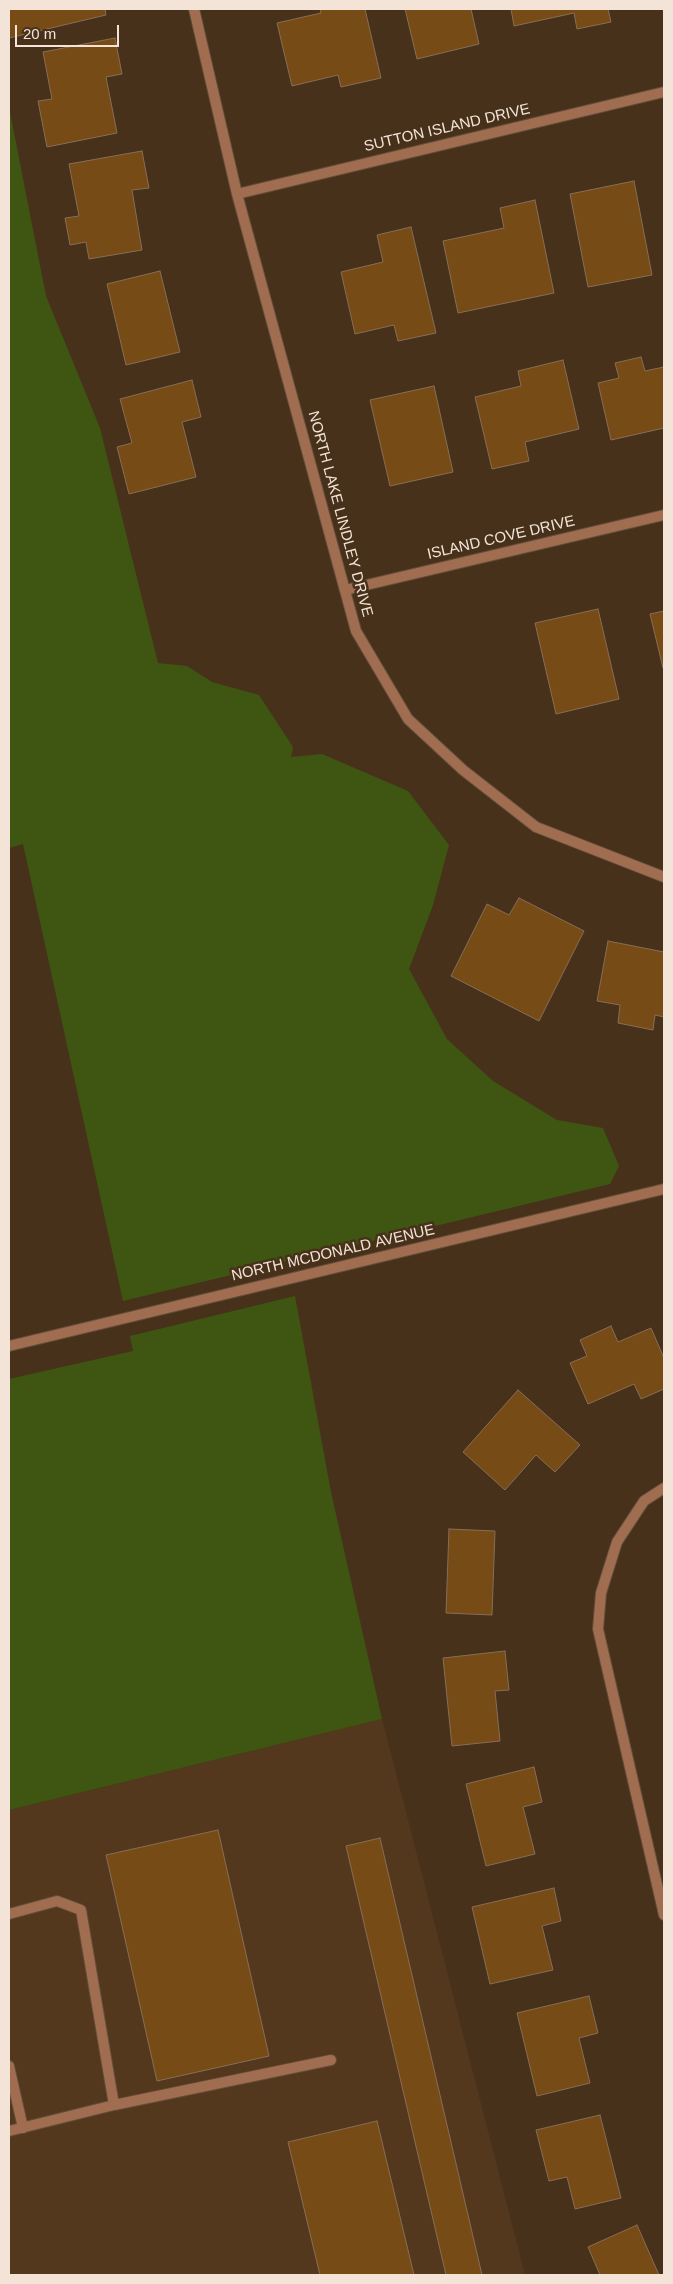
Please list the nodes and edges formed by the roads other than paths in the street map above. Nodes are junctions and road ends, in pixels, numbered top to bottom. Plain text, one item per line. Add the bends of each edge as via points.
1 (194, 9) edge
2 (664, 92) edge
3 (237, 194) junction
4 (664, 515) edge
5 (345, 590) junction
6 (664, 877) edge
7 (664, 1189) edge
8 (9, 1346) edge
9 (664, 1488) edge
10 (663, 1902) edge
11 (9, 1914) edge
12 (664, 1915) edge
13 (331, 2060) dead end
14 (9, 2066) edge
15 (114, 2105) junction
16 (23, 2128) junction
17 (9, 2131) edge

1 - 3 street, NORTH LAKE LINDLEY DRIVE
2 - 3 street, SUTTON ISLAND DRIVE
3 - 5 street, NORTH LAKE LINDLEY DRIVE
4 - 5 street, ISLAND COVE DRIVE
5 - 6 street, NORTH LAKE LINDLEY DRIVE via 356,631 408,720 463,770 536,827
7 - 8 street, NORTH MCDONALD AVENUE
9 - 10 street via 644,1502 617,1542 601,1593 598,1629
10 - 12 street
11 - 15 street via 57,1901 81,1910
13 - 15 street
14 - 16 street
15 - 16 street
16 - 17 street

